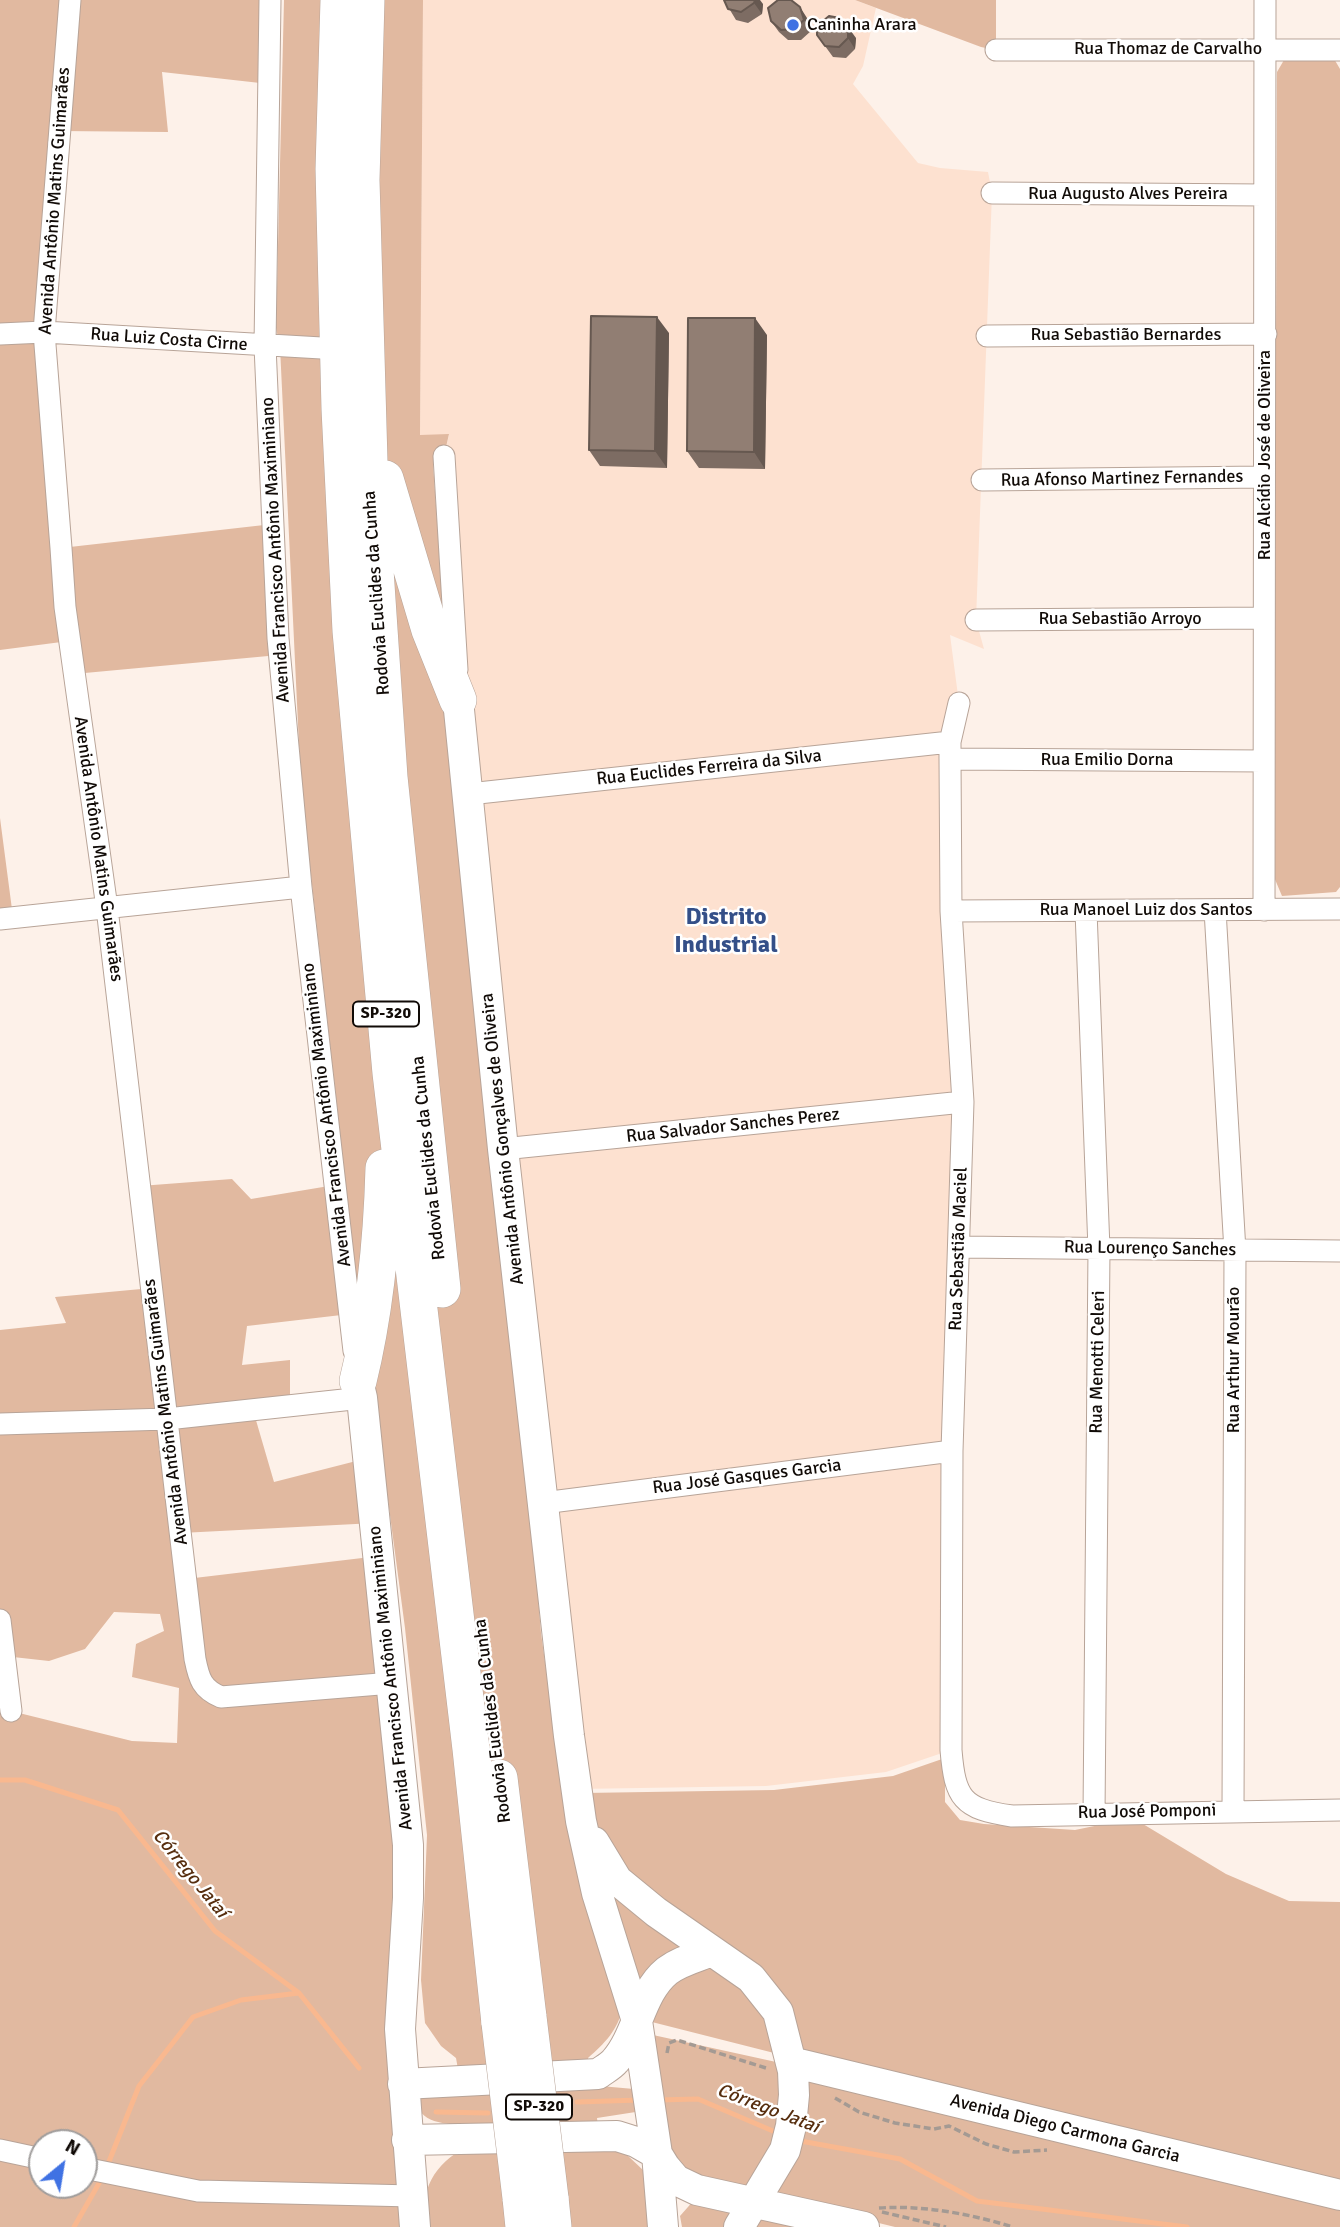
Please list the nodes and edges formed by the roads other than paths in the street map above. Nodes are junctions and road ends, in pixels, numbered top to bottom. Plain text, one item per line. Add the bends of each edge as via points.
1 (70, 0) edge
2 (270, 0) edge
3 (339, 0) edge
4 (366, 0) edge
5 (1265, 0) edge
6 (1265, 49) junction
7 (996, 50) dead end
8 (1340, 50) edge
9 (992, 193) dead end
10 (1264, 195) junction
11 (44, 331) junction
12 (0, 334) edge
13 (1265, 334) junction
14 (987, 336) dead end
15 (265, 346) junction
16 (339, 349) junction
17 (366, 409) junction
18 (444, 456) dead end
19 (1263, 477) junction
20 (982, 480) dead end
21 (1265, 618) junction
22 (976, 620) dead end
23 (458, 700) junction
24 (958, 703) dead end
25 (950, 750) junction
26 (1265, 761) junction
27 (469, 794) junction
28 (301, 887) junction
29 (107, 908) junction
30 (1340, 909) edge
31 (1215, 910) junction
32 (1264, 910) junction
33 (951, 911) junction
34 (1086, 911) junction
35 (0, 919) edge
36 (391, 1073) junction
37 (962, 1102) junction
38 (503, 1149) junction
39 (960, 1247) junction
40 (1099, 1249) junction
41 (1235, 1251) junction
42 (1340, 1251) edge
43 (360, 1389) junction
44 (167, 1419) junction
45 (0, 1424) edge
46 (951, 1451) junction
47 (543, 1503) junction
48 (0, 1620) edge
49 (393, 1683) junction
50 (11, 1711) dead end
51 (961, 1795) joint
52 (1233, 1810) junction
53 (1340, 1810) edge
54 (1094, 1814) junction
55 (581, 1821) junction
56 (712, 1951) junction
57 (514, 2020) junction
58 (637, 2021) junction
59 (791, 2062) junction
60 (403, 2084) junction
61 (407, 2140) junction
62 (0, 2150) edge
63 (657, 2154) junction
64 (28, 2156) edge
65 (98, 2171) edge
66 (1340, 2195) edge
67 (413, 2196) junction
68 (537, 2212) edge
69 (746, 2214) edge
70 (867, 2218) edge
71 (415, 2227) edge
72 (663, 2227) edge

1 - 11 street, Avenida Antônio Matins Guimarães
2 - 15 street, Avenida Francisco Antônio Maximiniano
3 - 16 highway, Rodovia Euclides da Cunha / SP-320 via 334,169
4 - 17 highway, Rodovia Euclides da Cunha / SP-320 via 361,180
5 - 6 street, Rua Alcídio José de Oliveira
6 - 7 street, Rua Thomaz de Carvalho
6 - 8 street, Rua Thomaz de Carvalho
6 - 10 street, Rua Alcídio José de Oliveira
9 - 10 street, Rua Augusto Alves Pereira
10 - 13 street, Rua Alcídio José de Oliveira
11 - 12 street, Rua Luiz Costa Cirne
11 - 15 street, Rua Luiz Costa Cirne
11 - 29 street, Avenida Antônio Matins Guimarães via 65,607
13 - 14 street, Rua Sebastião Bernardes
13 - 19 street, Rua Alcídio José de Oliveira
15 - 16 street, Rua Luiz Costa Cirne
15 - 28 street, Avenida Francisco Antônio Maximiniano via 278,638
16 - 36 highway, Rodovia Euclides da Cunha / SP-320 via 351,631
17 - 23 highway via 405,551
17 - 57 highway, Rodovia Euclides da Cunha / SP-320 via 389,777
18 - 23 street, Avenida Antônio Gonçalves de Oliveira
19 - 20 street, Rua Afonso Martinez Fernandes
19 - 21 street, Rua Alcídio José de Oliveira
21 - 22 street, Rua Sebastião Arroyo
21 - 26 street, Rua Alcídio José de Oliveira
23 - 27 main road, Avenida Antônio Gonçalves de Oliveira
24 - 25 street, Rua Sebastião Maciel
25 - 26 street, Rua Emilio Dorna
25 - 27 street, Rua Euclides Ferreira da Silva
25 - 33 street, Rua Sebastião Maciel
26 - 32 street, Rua Alcídio José de Oliveira
27 - 38 main road, Avenida Antônio Gonçalves de Oliveira
28 - 29 street
28 - 43 street, Avenida Francisco Antônio Maximiniano
29 - 35 street
29 - 44 street, Avenida Antônio Matins Guimarães
30 - 32 street, Rua Manoel Luiz dos Santos
31 - 32 street, Rua Manoel Luiz dos Santos
31 - 34 street, Rua Manoel Luiz dos Santos
31 - 41 street, Rua Arthur Mourão
33 - 34 street, Rua Manoel Luiz dos Santos
33 - 37 street, Rua Sebastião Maciel
34 - 40 street, Rua Menotti Celeri
36 - 43 highway via 383,1212
36 - 57 highway, Rodovia Euclides da Cunha / SP-320 via 471,1749
37 - 38 street, Rua Salvador Sanches Perez
37 - 39 street, Rua Sebastião Maciel
38 - 47 main road, Avenida Antônio Gonçalves de Oliveira
39 - 40 street, Rua Lourenço Sanches
39 - 46 street, Rua Sebastião Maciel
40 - 41 street, Rua Lourenço Sanches
40 - 54 street, Rua Menotti Celeri
41 - 42 street, Rua Lourenço Sanches
41 - 52 street, Rua Arthur Mourão
43 - 44 street
43 - 49 main road, Avenida Francisco Antônio Maximiniano
44 - 45 street
44 - 49 street, Avenida Antônio Matins Guimarães via 200,1682 221,1697
46 - 47 street, Rua José Gasques Garcia
46 - 51 street, Rua Sebastião Maciel via 951,1750 954,1782
47 - 55 main road, Avenida Antônio Gonçalves de Oliveira
48 - 50 street
49 - 60 main road, Avenida Francisco Antônio Maximiniano via 408,1845 400,2029
51 - 54 street, Rua José Pomponi via 987,1812 1012,1816
52 - 53 street, Rua José Pomponi
52 - 54 street, Rua José Pomponi
55 - 56 main road, Avenida Antônio Gonçalves de Oliveira via 617,1880
55 - 58 main road, Avenida Antônio Gonçalves de Oliveira via 597,1892
56 - 58 main road via 667,1972
56 - 59 main road, Avenida Antônio Gonçalves de Oliveira via 751,1978 778,2012
57 - 68 highway, Rodovia Euclides da Cunha / SP-320, bridge
58 - 60 main road via 614,2062 597,2074
58 - 63 main road, Avenida Antônio Gonçalves de Oliveira
59 - 66 main road, Avenida Diego Carmona Garcia
59 - 69 main road, Avenida Antônio Gonçalves de Oliveira via 794,2095 788,2138
60 - 61 main road, Avenida Francisco Antônio Maximiniano
61 - 63 main road via 617,2136
61 - 67 main road, Avenida Francisco Antônio Maximiniano
62 - 64 street
63 - 69 main road via 676,2180
63 - 72 main road, Avenida Antônio Gonçalves de Oliveira
65 - 67 street via 198,2191
67 - 71 main road, Avenida Francisco Antônio Maximiniano
69 - 70 main road

